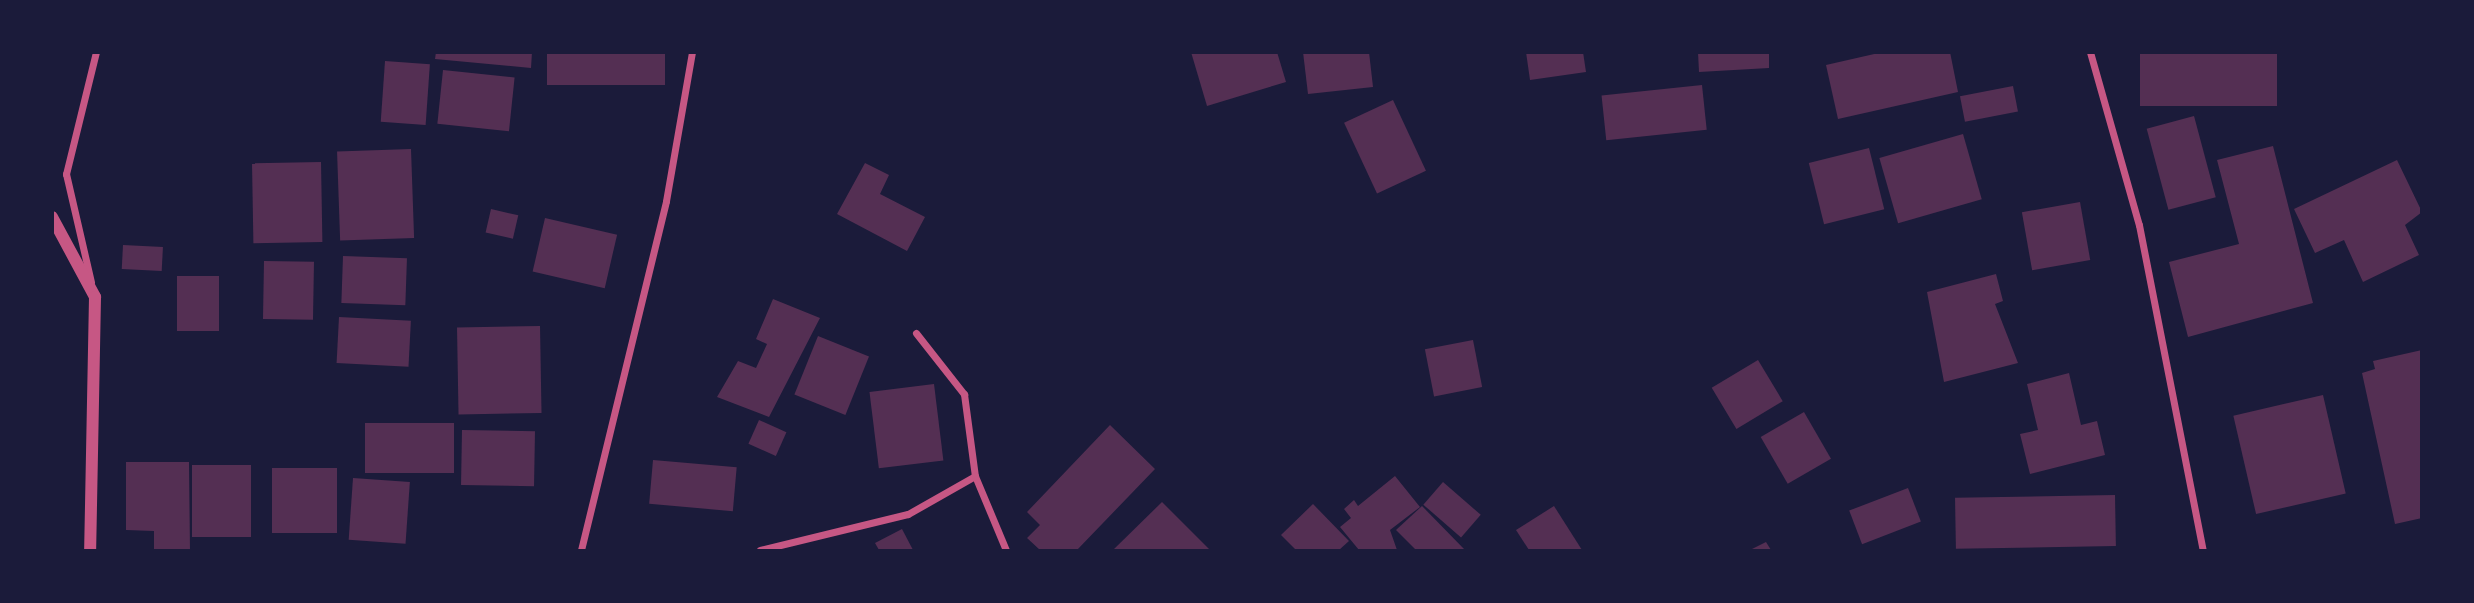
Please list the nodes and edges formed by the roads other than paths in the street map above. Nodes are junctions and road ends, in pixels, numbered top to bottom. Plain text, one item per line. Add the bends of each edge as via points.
1 (96, 52) edge
2 (692, 52) edge
3 (2090, 52) edge
4 (52, 217) edge
5 (95, 297) junction
6 (916, 332) dead end
7 (975, 476) junction
8 (90, 551) edge
9 (581, 551) edge
10 (760, 551) edge
11 (1006, 551) edge
12 (2203, 551) edge

1 - 5 street via 66,174
2 - 9 street via 666,201
3 - 12 street via 2139,225
4 - 5 street
5 - 8 street
6 - 7 street via 964,394
7 - 10 street via 908,514
7 - 11 street

